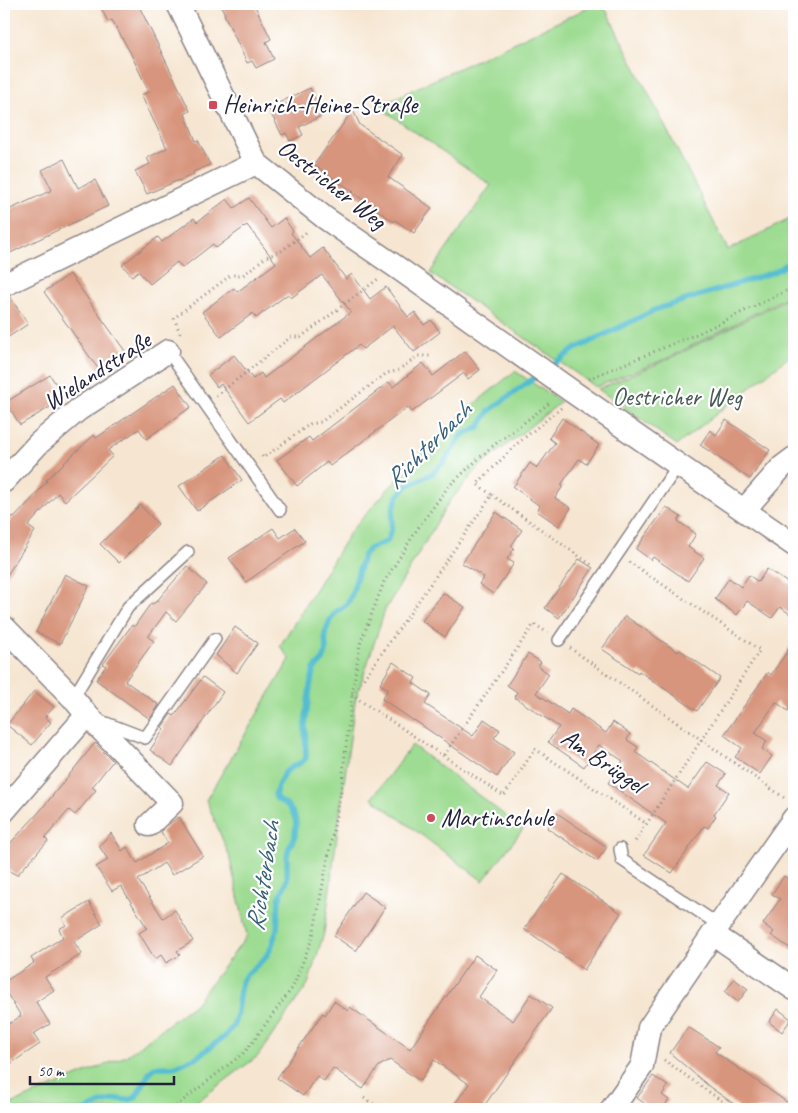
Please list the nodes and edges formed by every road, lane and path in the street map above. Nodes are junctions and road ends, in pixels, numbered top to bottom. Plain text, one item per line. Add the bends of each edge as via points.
1 (178, 4) edge
2 (256, 163) junction
3 (325, 218) junction
4 (395, 266) junction
5 (4, 285) edge
6 (794, 287) edge
7 (175, 346) junction
8 (431, 356) dead end
9 (569, 389) junction
10 (216, 396) dead end
11 (257, 450) dead end
12 (794, 458) edge
13 (679, 464) junction
14 (4, 481) edge
15 (492, 495) junction
16 (280, 510) dead end
17 (744, 510) junction
18 (794, 545) edge
19 (188, 552) dead end
20 (617, 554) junction
21 (604, 573) junction
22 (4, 627) edge
23 (215, 639) dead end
24 (559, 640) junction
25 (352, 695) junction
26 (73, 698) junction
27 (87, 715) junction
28 (701, 741) junction
29 (444, 755) junction
30 (790, 809) edge
31 (4, 811) edge
32 (647, 824) junction
33 (148, 825) dead end
34 (621, 855) joint
35 (716, 930) junction
36 (794, 989) edge
37 (646, 1046) junction
38 (364, 1098) dead end
39 (172, 1109) edge
40 (381, 1109) edge
41 (612, 1109) edge
42 (732, 1109) edge

1 - 2 street, Oestricher Weg
2 - 3 street, Oestricher Weg
2 - 5 street
3 - 4 street, Oestricher Weg
3 - 7 path, Wielandstraße via 242,275 231,275 174,318
4 - 9 street, Oestricher Weg
4 - 10 path, Oestricher Weg via 301,337 291,337
6 - 9 path via 699,333
7 - 14 street, Wielandstraße via 78,410 39,443
7 - 16 lane, Wielandstraße
8 - 11 path via 418,356 397,371 387,372 321,422 310,424 263,458
9 - 13 street, Oestricher Weg
9 - 15 path via 478,484
9 - 25 path via 490,449 448,487 418,528 384,582 360,644
12 - 17 street
13 - 17 street, Oestricher Weg
13 - 20 lane
15 - 21 path
15 - 25 path
17 - 18 street, Oestricher Weg
19 - 26 lane via 128,607
20 - 21 lane
20 - 28 path via 760,650
21 - 24 lane
22 - 26 street
23 - 27 lane via 145,738
24 - 28 path
24 - 29 path via 534,624
25 - 29 path
25 - 39 path via 341,790 314,936 293,987 245,1052
26 - 27 street
27 - 31 street
27 - 33 street via 172,803
28 - 30 path
28 - 32 path, Am Brüggel
29 - 32 path, Am Brüggel via 504,796 536,749
30 - 35 street
32 - 34 path, Am Brüggel
34 - 35 lane
35 - 36 street
35 - 37 street via 649,1028
37 - 41 street via 642,1066
37 - 42 path
38 - 40 path

